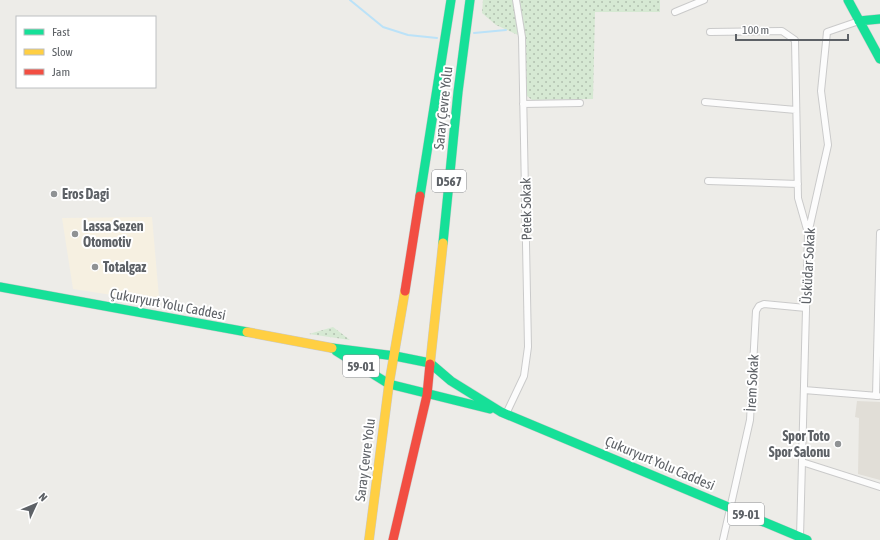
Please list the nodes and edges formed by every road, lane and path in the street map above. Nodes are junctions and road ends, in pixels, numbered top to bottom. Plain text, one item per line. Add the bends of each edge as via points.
1 (451, 0) edge
2 (470, 0) edge
3 (516, 0) edge
4 (704, 0) edge
5 (848, 0) edge
6 (676, 12) dead end
7 (880, 19) edge
8 (859, 21) junction
9 (710, 32) dead end
10 (880, 59) edge
11 (705, 102) dead end
12 (580, 103) dead end
13 (523, 104) junction
14 (796, 110) junction
15 (708, 181) dead end
16 (798, 184) junction
17 (880, 233) edge
18 (808, 234) junction
19 (0, 287) edge
20 (806, 308) junction
21 (332, 348) junction
22 (395, 356) junction
23 (430, 363) junction
24 (389, 384) junction
25 (804, 390) junction
26 (426, 395) junction
27 (878, 396) edge
28 (504, 413) junction
29 (802, 462) junction
30 (880, 487) edge
31 (730, 507) junction
32 (803, 538) edge
33 (369, 540) edge
34 (393, 540) edge
35 (723, 540) edge

1 - 22 main road, Saray Çevre Yolu / D567
2 - 23 main road, Saray Çevre Yolu / D567
3 - 13 street, Petek Sokak via 522,37
4 - 6 street
5 - 8 main road
7 - 8 main road
8 - 10 main road
8 - 18 street, Üsküdar Sokak via 827,32 821,91 828,145
9 - 14 street via 782,31 795,40
11 - 14 street
12 - 13 street
13 - 28 street, Petek Sokak via 528,347 524,376
14 - 16 street
15 - 16 street
16 - 18 street via 798,198
17 - 27 street
18 - 20 street, Üsküdar Sokak
19 - 21 main road, Çukuryurt Yolu Caddesi / 59-01
20 - 25 street, Üsküdar Sokak
20 - 31 street, İrem Sokak via 764,304 756,311 750,420
21 - 22 main road, Çukuryurt Yolu Caddesi
21 - 24 main road, 59-01
22 - 23 main road, Çukuryurt Yolu Caddesi
22 - 24 main road, D567
23 - 26 main road, D567
23 - 28 main road, 59-01 via 451,381
24 - 26 main road
24 - 33 main road, Saray Çevre Yolu / D567
25 - 27 street
25 - 29 street, Üsküdar Sokak
26 - 28 main road
26 - 34 main road, D567
28 - 31 main road, Çukuryurt Yolu Caddesi / 59-01
29 - 30 street
29 - 32 street, Üsküdar Sokak
31 - 32 main road, Çukuryurt Yolu Caddesi / 59-01
31 - 35 street, İrem Sokak

